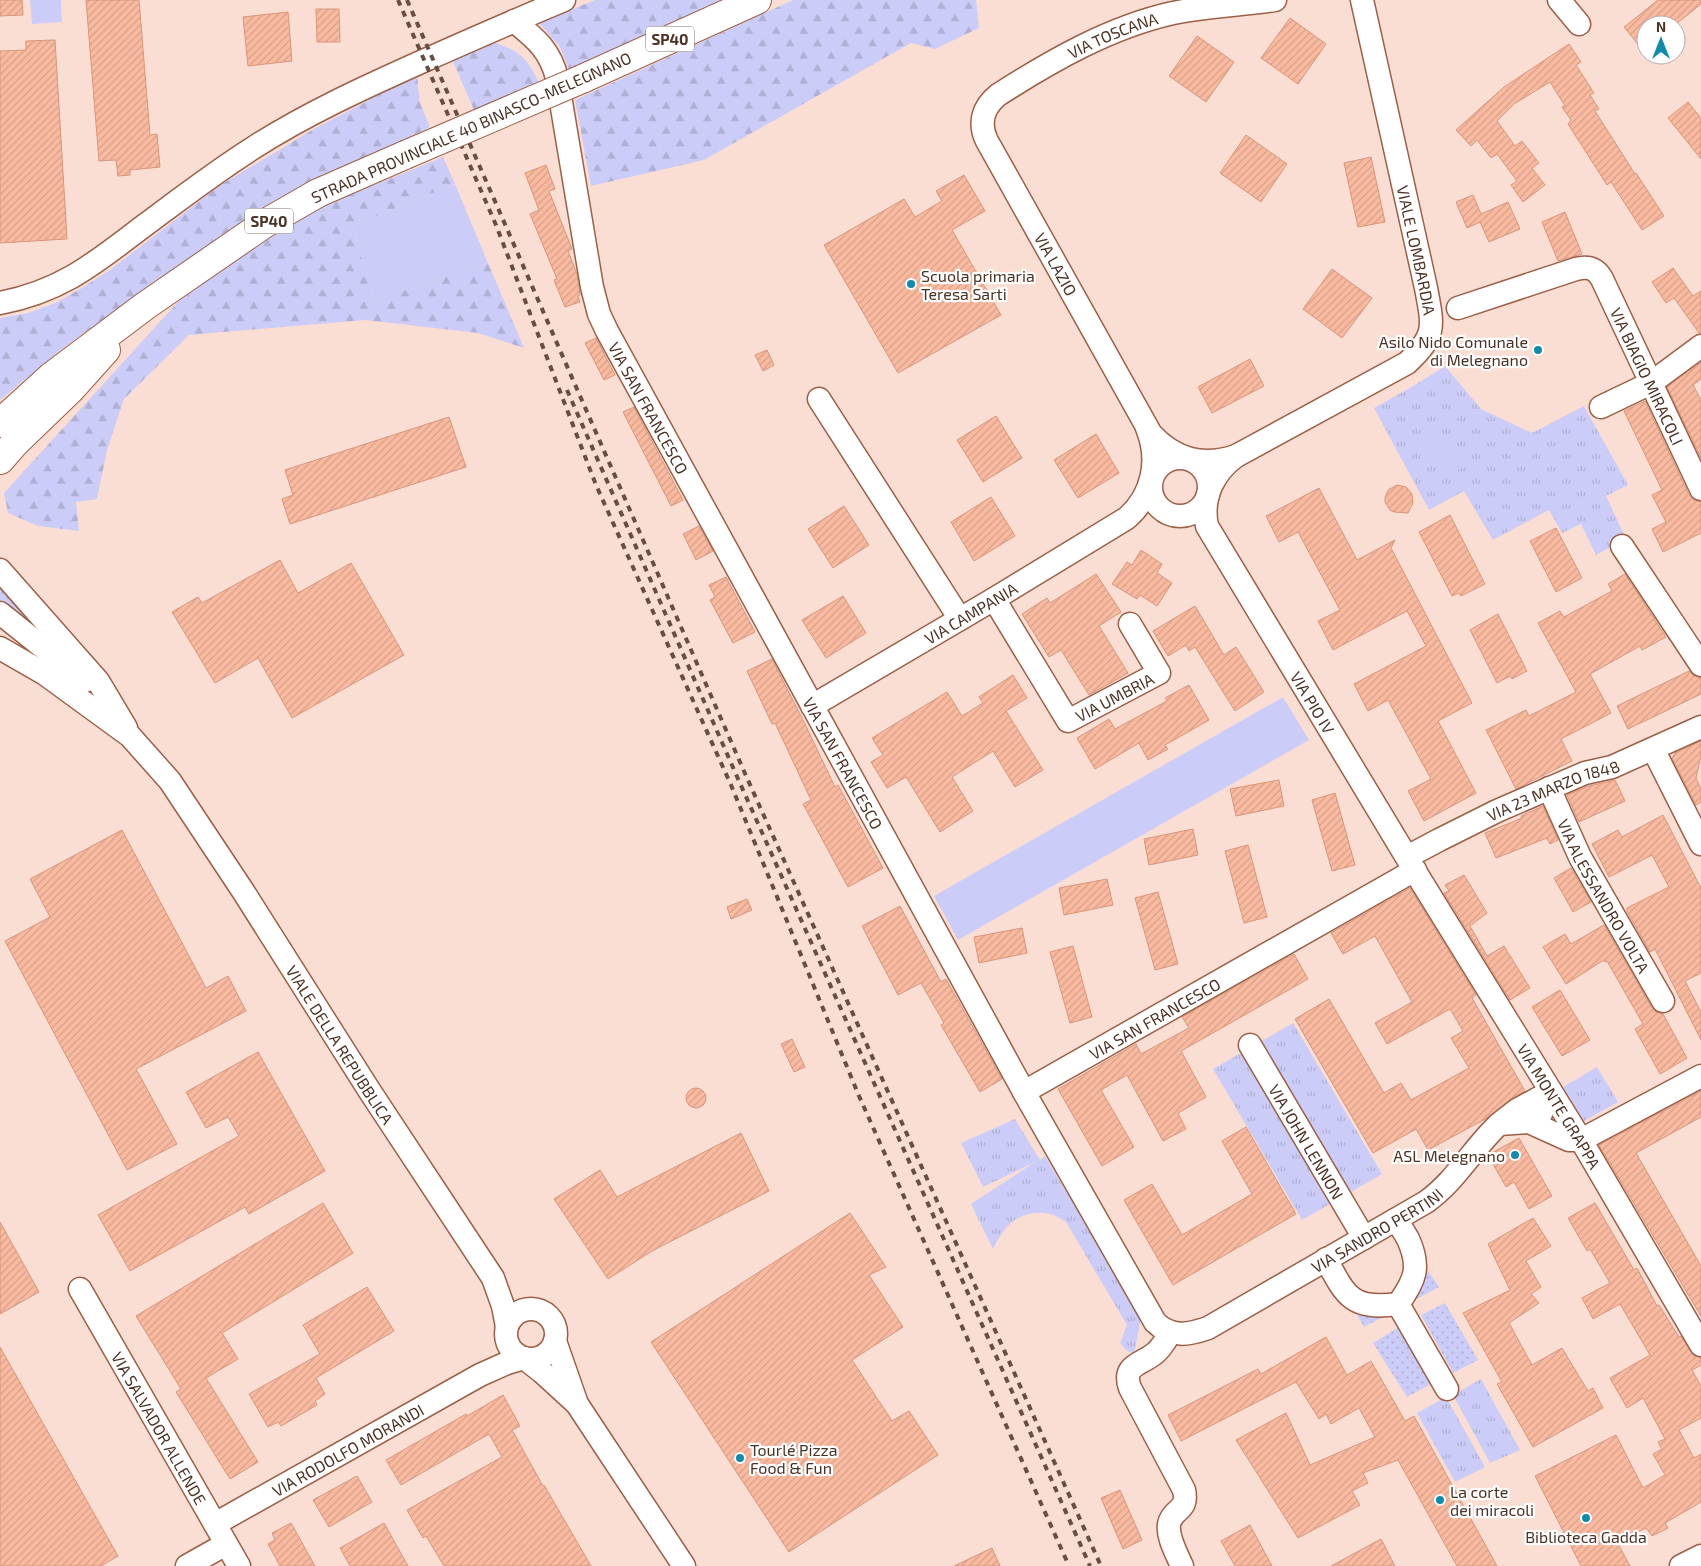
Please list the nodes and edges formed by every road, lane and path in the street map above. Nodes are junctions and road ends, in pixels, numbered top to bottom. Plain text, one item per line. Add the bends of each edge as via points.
1 (564, 0) edge
2 (757, 0) edge
3 (1275, 0) edge
4 (1362, 0) edge
5 (1559, 0) edge
6 (514, 21) junction
7 (1579, 24) dead end
8 (993, 99) joint
9 (0, 303) edge
10 (1458, 308) dead end
11 (1701, 346) edge
12 (1651, 383) junction
13 (819, 399) dead end
14 (1601, 407) dead end
15 (1147, 428) junction
16 (5, 442) edge
17 (1236, 456) junction
18 (1186, 458) junction
19 (0, 470) edge
20 (1151, 481) junction
21 (1701, 488) edge
22 (1208, 493) junction
23 (1173, 515) junction
24 (1127, 518) junction
25 (1211, 535) junction
26 (1622, 546) dead end
27 (0, 570) edge
28 (994, 599) junction
29 (0, 613) edge
30 (960, 619) junction
31 (1130, 624) dead end
32 (0, 648) edge
33 (1701, 666) edge
34 (108, 698) junction
35 (812, 706) junction
36 (1701, 727) edge
37 (130, 736) junction
38 (1654, 749) junction
39 (1549, 788) junction
40 (1701, 844) edge
41 (1411, 864) junction
42 (1663, 1001) dead end
43 (1250, 1045) dead end
44 (1701, 1076) edge
45 (1024, 1092) junction
46 (1550, 1092) junction
47 (1529, 1122) junction
48 (1499, 1124) junction
49 (1581, 1140) junction
50 (1395, 1220) junction
51 (1364, 1238) junction
52 (1326, 1259) junction
53 (493, 1278) junction
54 (80, 1289) dead end
55 (1398, 1304) junction
56 (538, 1310) junction
57 (507, 1332) junction
58 (1170, 1332) junction
59 (555, 1341) junction
60 (1701, 1345) edge
61 (524, 1358) junction
62 (480, 1375) junction
63 (1447, 1390) dead end
64 (577, 1404) junction
65 (215, 1524) junction
66 (226, 1544) junction
67 (1701, 1556) edge
68 (187, 1566) edge
69 (239, 1566) edge
70 (684, 1566) edge
71 (1182, 1566) edge
72 (1681, 1566) edge

1 - 6 street
2 - 16 main road, STRADA PROVINCIALE 40 BINASCO-MELEGNANO / SP40, bridge via 318,193 264,224 145,306 71,389
3 - 8 street, VIA TOSCANA via 1165,15 1127,28 1075,50
4 - 17 street, VIALE LOMBARDIA via 1426,288 1430,334 1426,345 1408,363
5 - 7 street
6 - 9 street via 350,94 286,128 253,147 70,279 22,299
6 - 35 street, VIA SAN FRANCESCO via 536,39 554,64 592,287 603,323
8 - 15 street, VIA LAZIO via 983,114 984,135
10 - 12 street, VIA BIAGIO MIRACOLI via 1576,269 1591,268 1602,279
11 - 12 street
12 - 14 street
12 - 21 street, VIA BIAGIO MIRACOLI
13 - 30 street
15 - 18 street, VIA LAZIO via 1163,446
15 - 20 street, VIA LAZIO via 1153,452
16 - 19 street
17 - 18 street, VIALE LOMBARDIA via 1210,461
17 - 22 street, VIALE LOMBARDIA via 1218,473
18 - 20 street via 1164,462
18 - 22 street via 1204,470
20 - 23 street via 1154,501
20 - 24 street, VIA CAMPANIA via 1139,506
22 - 23 street via 1196,511
22 - 25 street, VIA PIO IV via 1205,512
23 - 24 street, VIA CAMPANIA via 1150,513
23 - 25 street, VIA PIO IV via 1192,521
24 - 28 street, VIA CAMPANIA
25 - 41 street, VIA PIO IV
26 - 33 street
27 - 34 street via 98,681
28 - 30 street, VIA CAMPANIA
28 - 31 street, VIA UMBRIA via 1068,721 1159,673
29 - 34 street
30 - 35 street, VIA CAMPANIA
32 - 37 street via 45,674
34 - 37 street
35 - 45 street, VIA SAN FRANCESCO
36 - 38 street, VIA 23 MARZO 1848
37 - 53 street, VIALE DELLA REPUBBLICA via 170,781
38 - 39 street, VIA 23 MARZO 1848
38 - 40 street
39 - 41 street, VIA 23 MARZO 1848 via 1475,821
39 - 42 street, VIA ALESSANDRO VOLTA via 1587,870
41 - 45 street, VIA SAN FRANCESCO
41 - 46 street, VIA MONTE GRAPPA
43 - 51 street, VIA JOHN LENNON
44 - 49 street
45 - 58 street via 1148,1311 1160,1326
46 - 47 street via 1540,1116
46 - 48 street, VIA SANDRO PERTINI
46 - 49 street, VIA MONTE GRAPPA
47 - 48 street
47 - 49 street via 1569,1140
48 - 50 street, VIA SANDRO PERTINI via 1437,1193
49 - 60 street, VIA MONTE GRAPPA
50 - 51 street, VIA SANDRO PERTINI
50 - 55 street via 1412,1248 1415,1265 1412,1282
51 - 52 street, VIA SANDRO PERTINI
52 - 55 street via 1351,1298 1374,1306
52 - 58 street, VIA SANDRO PERTINI via 1208,1328 1189,1334
53 - 56 street, VIALE DELLA REPUBBLICA
53 - 57 street, VIALE DELLA REPUBBLICA via 503,1306
54 - 65 street, VIA SALVADOR ALLENDE
55 - 63 street
56 - 57 street via 531,1309 516,1315
56 - 59 street, VIALE DELLA REPUBBLICA via 552,1320
57 - 61 street, VIALE DELLA REPUBBLICA via 508,1344
57 - 62 street, VIA RODOLFO MORANDI
58 - 71 street via 1155,1353 1135,1365 1128,1375 1130,1388 1183,1488 1184,1505 1170,1523 1170,1534
59 - 61 street via 540,1358
59 - 64 street, VIALE DELLA REPUBBLICA
61 - 62 street, VIA RODOLFO MORANDI
61 - 64 street, VIALE DELLA REPUBBLICA
62 - 65 street, VIA RODOLFO MORANDI
64 - 70 street, VIALE DELLA REPUBBLICA
65 - 66 street, VIA SALVADOR ALLENDE
66 - 68 street
66 - 69 street, VIA SALVADOR ALLENDE
67 - 72 street

